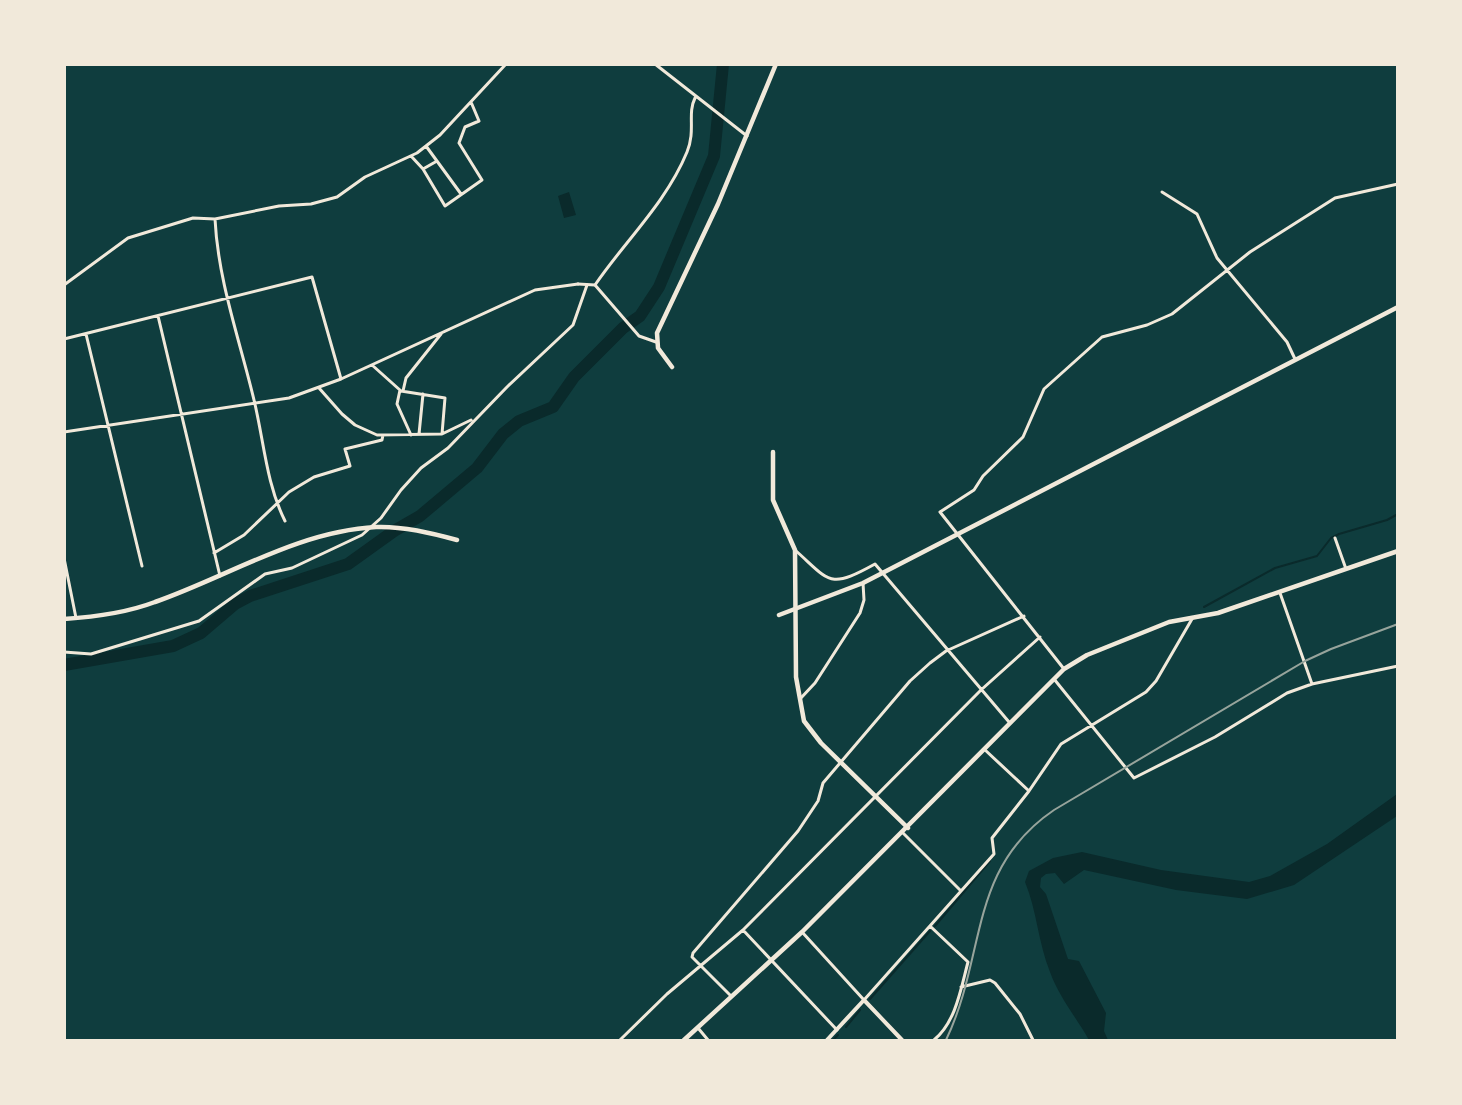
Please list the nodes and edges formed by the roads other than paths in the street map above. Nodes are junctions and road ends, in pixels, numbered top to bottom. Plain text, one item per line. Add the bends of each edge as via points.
1 (506, 64) edge
2 (655, 64) edge
3 (776, 64) edge
4 (695, 98) junction
5 (471, 102) junction
6 (747, 136) junction
7 (426, 146) junction
8 (410, 156) junction
9 (437, 161) junction
10 (423, 170) junction
11 (1398, 184) edge
12 (1162, 192) dead end
13 (461, 194) junction
14 (214, 219) junction
15 (1226, 270) junction
16 (64, 285) edge
17 (587, 285) junction
18 (594, 285) junction
19 (228, 297) junction
20 (1398, 308) edge
21 (158, 316) junction
22 (442, 333) junction
23 (86, 334) junction
24 (64, 339) edge
25 (656, 342) junction
26 (1295, 359) junction
27 (372, 365) junction
28 (672, 367) dead end
29 (341, 379) junction
30 (319, 388) junction
31 (401, 390) junction
32 (423, 394) junction
33 (255, 403) junction
34 (180, 413) junction
35 (473, 420) junction
36 (107, 424) junction
37 (64, 432) edge
38 (418, 434) junction
39 (442, 434) junction
40 (382, 435) junction
41 (411, 435) junction
42 (773, 452) dead end
43 (277, 504) junction
44 (285, 521) dead end
45 (956, 533) junction
46 (1335, 538) dead end
47 (457, 540) dead end
48 (795, 550) junction
49 (1398, 551) edge
50 (214, 553) junction
51 (64, 558) edge
52 (142, 566) dead end
53 (1346, 569) junction
54 (883, 573) junction
55 (220, 576) junction
56 (863, 583) junction
57 (1280, 592) junction
58 (779, 615) dead end
59 (1024, 616) junction
60 (76, 618) junction
61 (1192, 619) junction
62 (64, 620) edge
63 (1040, 636) junction
64 (946, 651) junction
65 (64, 652) edge
66 (1398, 666) edge
67 (1064, 669) junction
68 (1054, 679) junction
69 (1312, 684) junction
70 (981, 690) junction
71 (799, 699) junction
72 (1009, 722) junction
73 (1091, 728) junction
74 (983, 748) junction
75 (842, 764) junction
76 (1029, 791) junction
77 (876, 798) junction
78 (908, 828) junction
79 (903, 833) junction
80 (961, 891) junction
81 (929, 926) junction
82 (743, 930) junction
83 (802, 932) junction
84 (772, 961) junction
85 (702, 966) junction
86 (961, 987) junction
87 (731, 996) junction
88 (864, 1000) junction
89 (698, 1028) junction
90 (837, 1030) junction
91 (620, 1041) edge
92 (684, 1041) edge
93 (708, 1041) edge
94 (827, 1041) edge
95 (902, 1041) edge
96 (934, 1041) edge
97 (1032, 1041) edge

1 - 5 street
2 - 4 street
3 - 6 main road
4 - 6 street
4 - 18 street via 691,112 693,130 686,154 641,228
5 - 7 street
5 - 13 street via 479,121 465,127 459,143 482,180
6 - 25 main road
7 - 8 street
7 - 9 street
8 - 10 street
8 - 14 street via 365,177 338,197
9 - 10 street
9 - 13 street
10 - 13 street via 446,206
11 - 15 street via 1335,198
12 - 15 street via 1197,214
14 - 16 street via 193,218 128,238
14 - 19 street
15 - 26 street via 1287,342
15 - 45 street via 1172,314 1102,337 1066,366 1044,389 1023,437 974,490 940,512
17 - 18 street
17 - 22 street via 535,290
17 - 35 street via 573,325
18 - 25 street via 639,336
19 - 21 street
19 - 29 street via 312,277
19 - 33 street
20 - 26 main road
21 - 23 street
21 - 34 street
22 - 27 street
22 - 31 street
23 - 24 street
23 - 36 street
25 - 28 main road
26 - 45 main road
27 - 29 street
27 - 31 street
29 - 30 street
30 - 33 street
30 - 40 street via 356,425
31 - 32 street
31 - 41 street via 397,404
32 - 38 street
32 - 39 street via 446,398
33 - 34 street
33 - 43 street
34 - 36 street
34 - 50 street
35 - 39 street
35 - 65 street via 448,448 421,468 381,518 346,545 292,568 265,574 199,621 91,654
36 - 37 street
36 - 52 street
38 - 39 street
38 - 41 street
40 - 41 street
40 - 43 street via 382,440 345,448 350,466 314,477
42 - 48 main road via 773,500
43 - 44 street
43 - 50 street via 244,535
45 - 54 main road
45 - 59 street
46 - 53 street
47 - 55 main road via 378,527 333,534 291,547
48 - 54 street via 824,577 847,578 875,564
48 - 71 main road
49 - 53 main road
50 - 55 street
51 - 60 street
53 - 57 main road
54 - 56 main road
54 - 64 street
55 - 60 main road via 152,603
56 - 58 main road
56 - 71 street via 860,614 815,683
57 - 61 main road
57 - 69 street
59 - 63 street
59 - 64 street
60 - 62 main road
61 - 67 main road via 1169,622 1131,636
61 - 73 street via 1146,692
63 - 67 street
63 - 70 street
64 - 70 street
64 - 75 street via 910,681
66 - 69 street
67 - 68 main road
68 - 72 main road
68 - 73 street
69 - 73 street via 1287,693 1215,737 1134,778
70 - 72 street
70 - 77 street
71 - 75 main road via 807,726
72 - 74 main road
73 - 76 street via 1061,744
74 - 76 street
74 - 78 main road
75 - 77 main road
75 - 85 street via 823,783 818,801 798,831 693,953 692,957
76 - 80 street via 992,838 994,854
77 - 78 main road
77 - 82 street
78 - 79 main road
79 - 80 street
79 - 83 main road
80 - 81 street
81 - 86 street via 968,962
81 - 88 street
82 - 84 street
82 - 85 street
83 - 84 main road
83 - 88 street
84 - 87 main road
84 - 90 street
85 - 87 street
85 - 91 street
86 - 96 street via 946,1027
86 - 97 street via 990,980 995,983 1020,1014
87 - 89 main road
88 - 90 main road
88 - 95 main road
89 - 92 main road
89 - 93 street
90 - 94 main road

